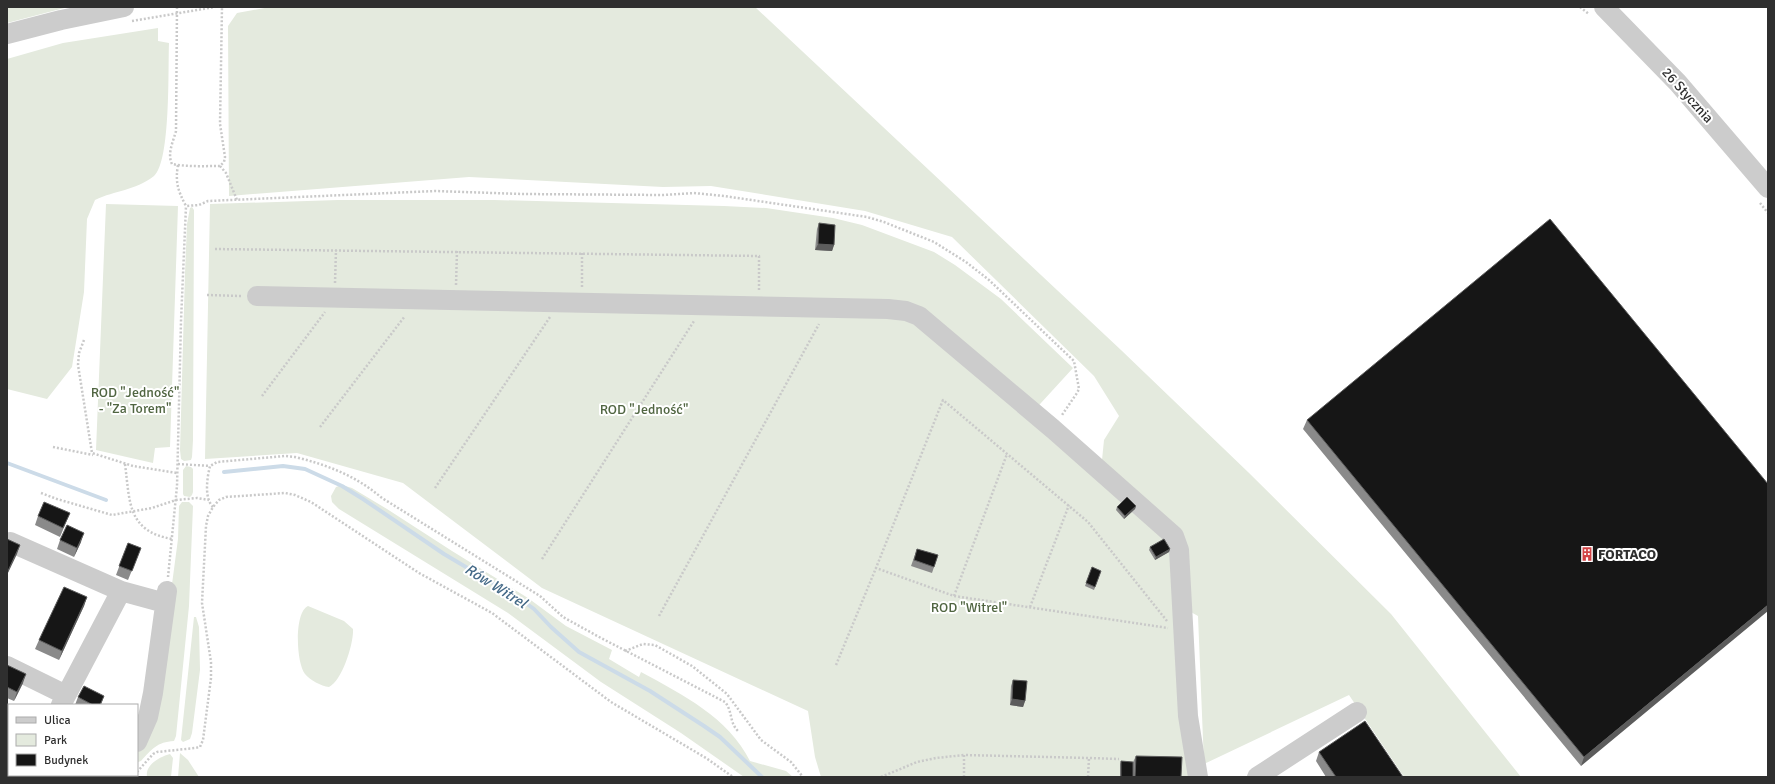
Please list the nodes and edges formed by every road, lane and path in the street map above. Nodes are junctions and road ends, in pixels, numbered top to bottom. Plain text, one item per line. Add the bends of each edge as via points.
1 (124, 7) edge
2 (177, 7) edge
3 (222, 7) edge
4 (1604, 7) edge
5 (7, 34) edge
6 (178, 165) junction
7 (220, 166) junction
8 (1768, 188) edge
9 (237, 200) junction
10 (186, 206) junction
11 (215, 249) dead end
12 (336, 250) junction
13 (457, 251) junction
14 (582, 253) junction
15 (208, 295) dead end
16 (257, 296) joint
17 (335, 298) junction
18 (417, 299) junction
19 (456, 300) junction
20 (560, 302) junction
21 (581, 302) junction
22 (704, 305) junction
23 (759, 306) junction
24 (828, 308) junction
25 (84, 340) dead end
26 (262, 396) dead end
27 (320, 427) dead end
28 (1053, 429) junction
29 (53, 447) dead end
30 (1007, 454) junction
31 (96, 455) junction
32 (125, 464) junction
33 (178, 464) junction
34 (210, 466) junction
35 (178, 473) junction
36 (435, 488) dead end
37 (41, 493) dead end
38 (176, 500) junction
39 (209, 500) junction
40 (1068, 505) junction
41 (213, 507) junction
42 (133, 511) junction
43 (172, 538) junction
44 (10, 542) edge
45 (542, 559) dead end
46 (876, 568) junction
47 (121, 591) junction
48 (954, 596) junction
49 (166, 597) junction
50 (1030, 607) junction
51 (659, 616) dead end
52 (625, 651) junction
53 (836, 665) dead end
54 (7, 666) edge
55 (63, 700) edge
56 (1357, 712) dead end
57 (738, 731) dead end
58 (138, 740) edge
59 (964, 755) junction
60 (1089, 758) junction
61 (1119, 759) dead end
62 (138, 771) edge
63 (733, 777) edge
64 (804, 777) edge
65 (881, 777) edge
66 (964, 777) edge
67 (1088, 777) edge
68 (1198, 777) edge
69 (1257, 777) edge

1 - 5 street
2 - 6 path via 176,131 170,159 172,164
3 - 7 path via 220,124 225,157
4 - 8 street, 26 Stycznia via 1678,83
6 - 7 path
6 - 10 path via 178,192
7 - 9 path via 226,173
9 - 10 path
9 - 28 path via 435,191 522,194 694,193 852,215 884,222 934,242 966,262 1003,292 1074,362 1078,393
10 - 33 path
11 - 12 path
12 - 13 path
12 - 17 path
13 - 14 path
13 - 19 path
14 - 21 path
14 - 23 path via 759,256
15 - 16 path
16 - 17 street
17 - 18 street
17 - 26 path
18 - 19 street
18 - 27 path
19 - 20 street
20 - 21 street
20 - 36 path
21 - 22 street
22 - 23 street
22 - 45 path
23 - 24 street
24 - 28 street via 888,309 906,311 919,316
24 - 51 path
25 - 31 path via 78,365 92,451
28 - 68 street via 1167,528 1178,542 1188,716
29 - 31 path
30 - 40 path
30 - 46 path via 943,400
30 - 48 path
31 - 32 path
32 - 35 path
32 - 42 path
33 - 34 path
33 - 35 path
34 - 39 path
34 - 52 path via 221,461 290,457 304,459 355,477 382,498 540,596 563,617
35 - 38 path
37 - 42 path via 112,515
38 - 39 path
38 - 42 path
38 - 43 path
39 - 41 path
40 - 50 path
40 - 50 path via 1088,522 1172,628
41 - 62 path via 206,526 202,603 211,662 203,740 200,747 153,754
41 - 63 path via 219,500 230,496 285,493 311,502 420,573 492,613 610,702 706,758
42 - 43 path via 147,531
43 - 49 path
44 - 47 street
46 - 48 path
46 - 53 path
47 - 49 street
47 - 55 street
48 - 50 path
49 - 58 street via 151,705
52 - 57 path via 725,702 731,710 732,724
52 - 64 path via 643,644 655,645 692,666 727,694 761,740 791,762
54 - 55 street
56 - 69 street
59 - 60 path
59 - 65 path via 916,762
59 - 66 path
60 - 61 path
60 - 67 path

